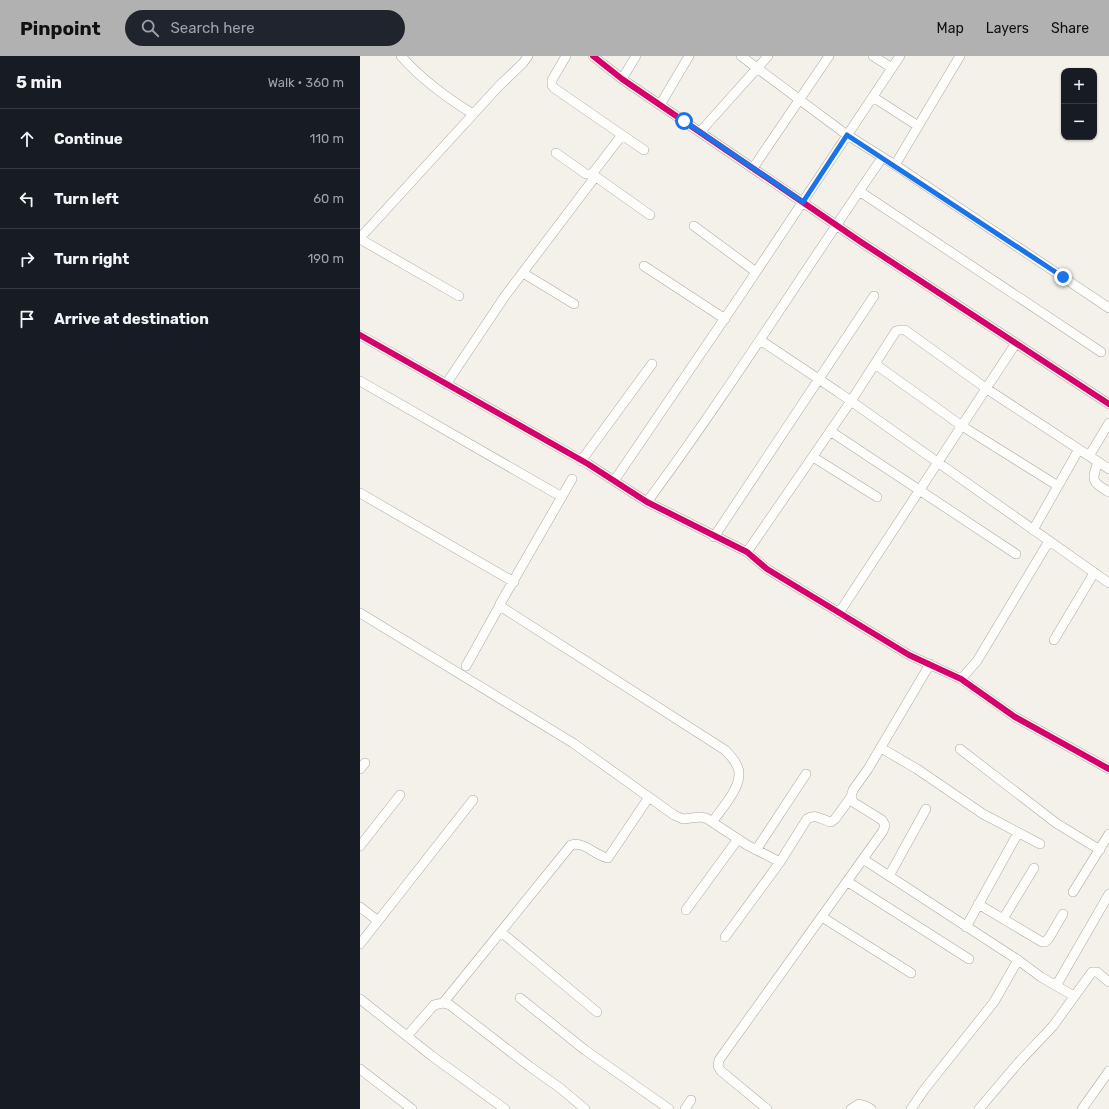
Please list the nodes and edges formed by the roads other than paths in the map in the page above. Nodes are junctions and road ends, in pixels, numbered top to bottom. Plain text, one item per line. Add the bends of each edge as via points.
1 (402, 56) edge
2 (528, 56) edge
3 (566, 56) edge
4 (592, 56) edge
5 (636, 56) edge
6 (689, 56) edge
7 (740, 56) edge
8 (768, 56) edge
9 (829, 56) edge
10 (873, 56) edge
11 (900, 56) edge
12 (960, 56) edge
13 (757, 68) junction
14 (892, 68) junction
15 (622, 79) junction
16 (873, 96) junction
17 (798, 100) junction
18 (660, 105) junction
19 (473, 114) junction
20 (918, 126) junction
21 (700, 132) junction
22 (622, 135) junction
23 (847, 135) junction
24 (644, 150) dead end
25 (556, 152) dead end
26 (882, 158) junction
27 (895, 166) junction
28 (753, 168) junction
29 (593, 176) junction
30 (859, 191) junction
31 (803, 202) junction
32 (650, 214) dead end
33 (836, 225) junction
34 (694, 226) dead end
35 (360, 238) edge
36 (644, 266) dead end
37 (756, 272) junction
38 (523, 273) junction
39 (459, 296) dead end
40 (874, 296) dead end
41 (574, 304) dead end
42 (1109, 308) edge
43 (725, 319) junction
44 (360, 335) edge
45 (760, 340) junction
46 (1016, 343) junction
47 (1101, 352) dead end
48 (652, 364) dead end
49 (875, 364) junction
50 (819, 379) junction
51 (360, 381) edge
52 (446, 384) junction
53 (987, 389) junction
54 (851, 401) junction
55 (1109, 404) edge
56 (1109, 423) edge
57 (962, 426) junction
58 (830, 431) junction
59 (1079, 449) junction
60 (1089, 456) junction
61 (812, 457) junction
62 (581, 461) junction
63 (938, 462) junction
64 (1098, 462) junction
65 (1109, 469) edge
66 (572, 479) dead end
67 (614, 481) junction
68 (1058, 486) junction
69 (920, 490) junction
70 (1109, 492) edge
71 (360, 493) edge
72 (562, 497) junction
73 (877, 497) dead end
74 (647, 502) junction
75 (1033, 530) junction
76 (714, 537) junction
77 (1049, 541) junction
78 (747, 552) junction
79 (1016, 554) dead end
80 (1094, 573) junction
81 (514, 582) junction
82 (1109, 583) edge
83 (500, 605) junction
84 (839, 612) junction
85 (360, 613) edge
86 (1054, 640) dead end
87 (930, 664) junction
88 (466, 666) dead end
89 (961, 679) junction
90 (881, 748) junction
91 (960, 749) dead end
92 (1109, 769) edge
93 (806, 774) dead end
94 (400, 795) dead end
95 (649, 797) junction
96 (851, 797) junction
97 (473, 800) dead end
98 (926, 809) dead end
99 (713, 821) junction
100 (1018, 833) junction
101 (1109, 834) edge
102 (738, 840) junction
103 (1040, 844) dead end
104 (360, 846) edge
105 (756, 850) junction
106 (1100, 850) junction
107 (863, 859) junction
108 (780, 862) junction
109 (1034, 868) dead end
110 (889, 876) junction
111 (848, 882) junction
112 (1073, 892) dead end
113 (1109, 894) edge
114 (978, 904) junction
115 (360, 907) edge
116 (686, 910) dead end
117 (1064, 914) dead end
118 (822, 917) junction
119 (1003, 919) junction
120 (378, 921) junction
121 (966, 927) junction
122 (501, 932) junction
123 (725, 937) dead end
124 (360, 944) edge
125 (970, 959) dead end
126 (1018, 960) junction
127 (911, 973) dead end
128 (1109, 982) edge
129 (1056, 986) junction
130 (1074, 996) junction
131 (520, 998) dead end
132 (360, 999) edge
133 (443, 1003) junction
134 (597, 1012) dead end
135 (407, 1036) junction
136 (360, 1069) edge
137 (1109, 1071) edge
138 (691, 1100) dead end
139 (412, 1109) edge
140 (505, 1109) edge
141 (585, 1109) edge
142 (669, 1109) edge
143 (685, 1109) edge
144 (767, 1109) edge
145 (851, 1109) edge
146 (871, 1109) edge
147 (911, 1109) edge
148 (979, 1109) edge
149 (1082, 1109) edge

1 - 19 street via 426,80
2 - 19 street
3 - 22 street via 552,80 553,86
4 - 15 street
5 - 15 street
6 - 18 street
7 - 13 street
8 - 13 street
9 - 17 street
10 - 14 street
11 - 14 street
12 - 20 street
13 - 17 street
13 - 21 street
14 - 16 street
15 - 18 street
16 - 20 street
16 - 23 street
17 - 23 street
17 - 28 street
18 - 21 street
19 - 35 street
20 - 27 street
21 - 28 street
22 - 24 street
22 - 29 street
23 - 26 street
23 - 31 street
25 - 29 street via 586,174
26 - 27 street
26 - 30 street
27 - 42 street
28 - 31 street
29 - 32 street
29 - 38 street
30 - 33 street
30 - 47 street
31 - 33 street
31 - 37 street
33 - 45 street
33 - 46 street
34 - 37 street
35 - 39 street
36 - 43 street
37 - 43 street
38 - 41 street
38 - 52 street
40 - 50 street
43 - 67 street
44 - 52 street
45 - 50 street
45 - 74 street
46 - 53 street
46 - 55 street
48 - 62 street
49 - 53 street via 896,331 906,330
49 - 54 street
49 - 57 street
50 - 54 street
50 - 76 street
51 - 72 street
52 - 62 street
53 - 57 street
53 - 59 street
54 - 58 street
54 - 63 street
56 - 60 street
57 - 63 street
57 - 68 street
58 - 61 street
58 - 69 street
59 - 60 street
59 - 68 street
60 - 64 street
61 - 73 street
61 - 78 street
62 - 67 street
63 - 69 street
63 - 75 street
64 - 65 street
64 - 70 street via 1094,481
66 - 72 street
67 - 74 street
68 - 75 street
69 - 79 street
69 - 84 street
71 - 81 street
72 - 81 street
74 - 76 street
75 - 77 street
76 - 78 street
77 - 80 street
77 - 89 street via 977,661
78 - 84 street via 767,569
80 - 82 street
80 - 86 street
81 - 83 street
83 - 88 street
83 - 99 street via 725,750 738,768 739,780 737,788
84 - 87 street via 908,655
85 - 95 street via 573,743
87 - 89 street
87 - 90 street
89 - 92 street via 1015,717
90 - 96 street
90 - 100 street via 983,814
91 - 106 street via 1056,823
93 - 105 street
94 - 104 street
95 - 99 street via 683,819 700,817
95 - 122 street via 608,858 579,844 571,845
96 - 107 street via 885,825
96 - 108 street via 831,822 816,816 807,819
97 - 120 street
98 - 110 street
99 - 102 street
100 - 103 street
100 - 114 street
101 - 106 street
102 - 105 street
102 - 116 street
105 - 108 street
106 - 112 street
107 - 110 street
107 - 111 street
108 - 123 street
109 - 119 street
110 - 121 street
111 - 118 street
111 - 125 street
113 - 129 street
114 - 119 street
114 - 121 street
115 - 120 street
117 - 119 street via 1045,942
118 - 127 street
118 - 144 street via 719,1060 718,1066 721,1071
120 - 124 street
121 - 126 street
122 - 133 street
122 - 134 street
126 - 129 street
126 - 147 street via 994,1002
128 - 130 street via 1097,972 1092,972
129 - 130 street
130 - 148 street via 1053,1026
131 - 142 street via 585,1050
132 - 135 street
133 - 135 street via 434,1006
133 - 141 street via 450,1005 481,1028
135 - 140 street
136 - 139 street
137 - 149 street
138 - 143 street
145 - 146 street via 859,1104

